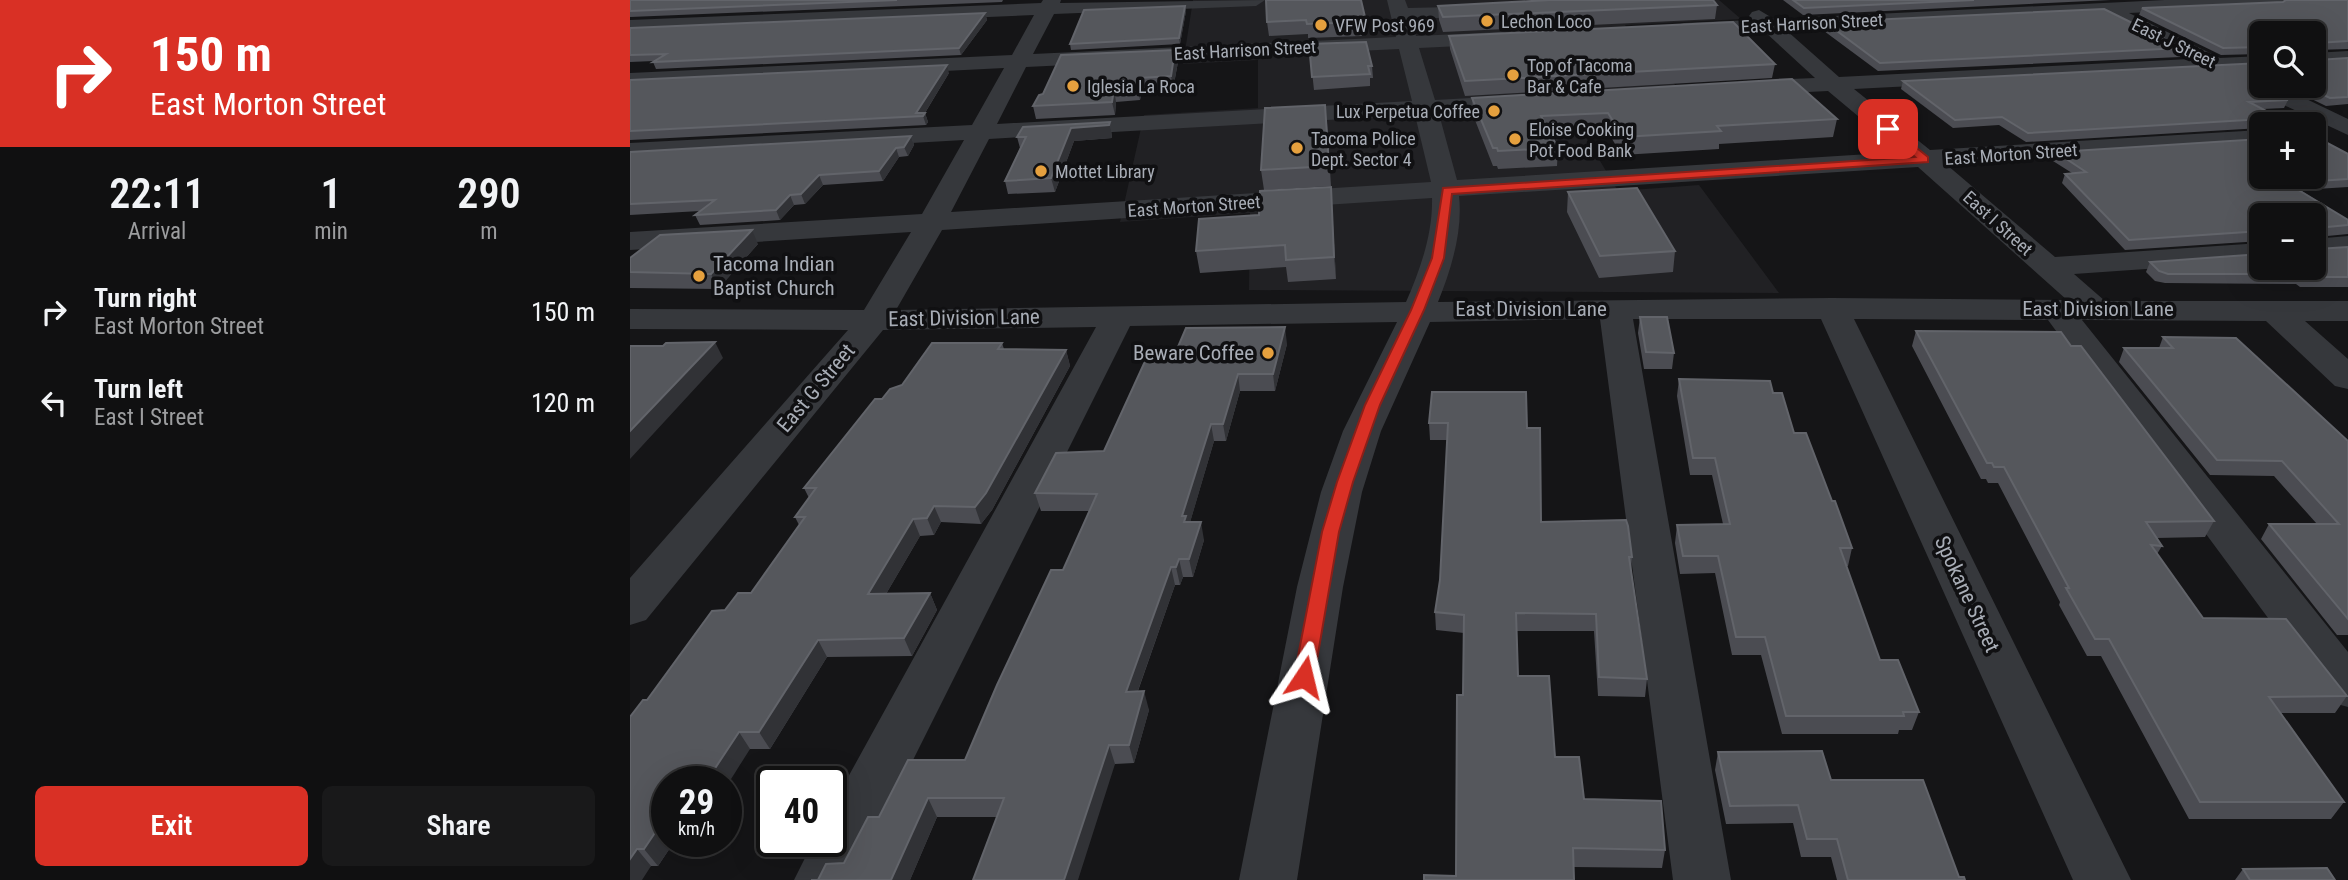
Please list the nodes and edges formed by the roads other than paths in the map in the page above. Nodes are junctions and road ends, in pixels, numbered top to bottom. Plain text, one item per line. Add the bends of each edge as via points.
1 (1256, 0) edge
2 (1741, 0) edge
3 (2280, 0) edge
4 (1050, 4) edge
5 (2096, 4) edge
6 (699, 6) edge
7 (1508, 9) edge
8 (1402, 19) edge
9 (673, 25) junction
10 (1770, 25) junction
11 (630, 26) edge
12 (1659, 30) edge
13 (1520, 37) edge
14 (641, 47) edge
15 (2348, 57) edge
16 (2326, 58) edge
17 (1018, 61) junction
18 (2249, 63) edge
19 (2218, 64) junction
20 (630, 80) edge
21 (2249, 80) edge
22 (1833, 83) junction
23 (1726, 90) edge
24 (2285, 98) edge
25 (1552, 101) edge
26 (1427, 108) junction
27 (2348, 130) edge
28 (981, 131) junction
29 (2326, 133) edge
30 (2249, 138) edge
31 (630, 151) edge
32 (1924, 160) junction
33 (1447, 191) junction
34 (931, 223) junction
35 (630, 241) edge
36 (2348, 246) edge
37 (2326, 247) edge
38 (2249, 253) edge
39 (2047, 267) junction
40 (1832, 308) junction
41 (1615, 309) junction
42 (2076, 309) junction
43 (1418, 310) junction
44 (2275, 311) junction
45 (2348, 311) edge
46 (1119, 315) junction
47 (630, 319) edge
48 (874, 320) junction
49 (2348, 378) edge
50 (630, 608) edge
51 (2348, 688) edge
52 (823, 880) edge
53 (1268, 880) edge
54 (1702, 880) edge
55 (2102, 880) edge

1 - 4 street
2 - 10 street, East I Street
3 - 5 street, East Harrison Street
4 - 9 street
4 - 17 street, East G Street
5 - 10 street, East Harrison Street
5 - 19 street, East J Street
6 - 9 street
7 - 8 street
8 - 13 street, East Harrison Street
8 - 17 street, East Harrison Street
8 - 26 street
9 - 11 street
9 - 14 street
10 - 12 street, East Harrison Street
10 - 22 street, East I Street
15 - 16 street
17 - 20 street, East Harrison Street
17 - 28 street, East G Street
18 - 19 street
19 - 21 street, East J Street
19 - 22 street
22 - 23 street
22 - 32 street, East I Street
24 - 27 street, East J Street
25 - 26 street
26 - 28 street
26 - 33 street
27 - 29 street
28 - 31 street
28 - 34 street, East G Street
30 - 32 street, East Morton Street
32 - 33 street, East Morton Street
32 - 39 street, East I Street
33 - 34 street, East Morton Street
33 - 43 street via 1438,258
34 - 35 street, East Morton Street
34 - 48 street, East G Street
36 - 37 street
38 - 39 street
39 - 42 street, East I Street
40 - 41 street, East Division Lane
40 - 42 street, East Division Lane
40 - 55 street, Spokane Street
41 - 43 street, East Division Lane
41 - 54 street
42 - 44 street, East Division Lane
42 - 51 street, East I Street
43 - 46 street, East Division Lane
43 - 53 street via 1360,438 1331,532
44 - 45 street, East Division Lane
44 - 49 street
46 - 48 street, East Division Lane
46 - 52 street
47 - 48 street, East Division Lane
48 - 50 street, East G Street

